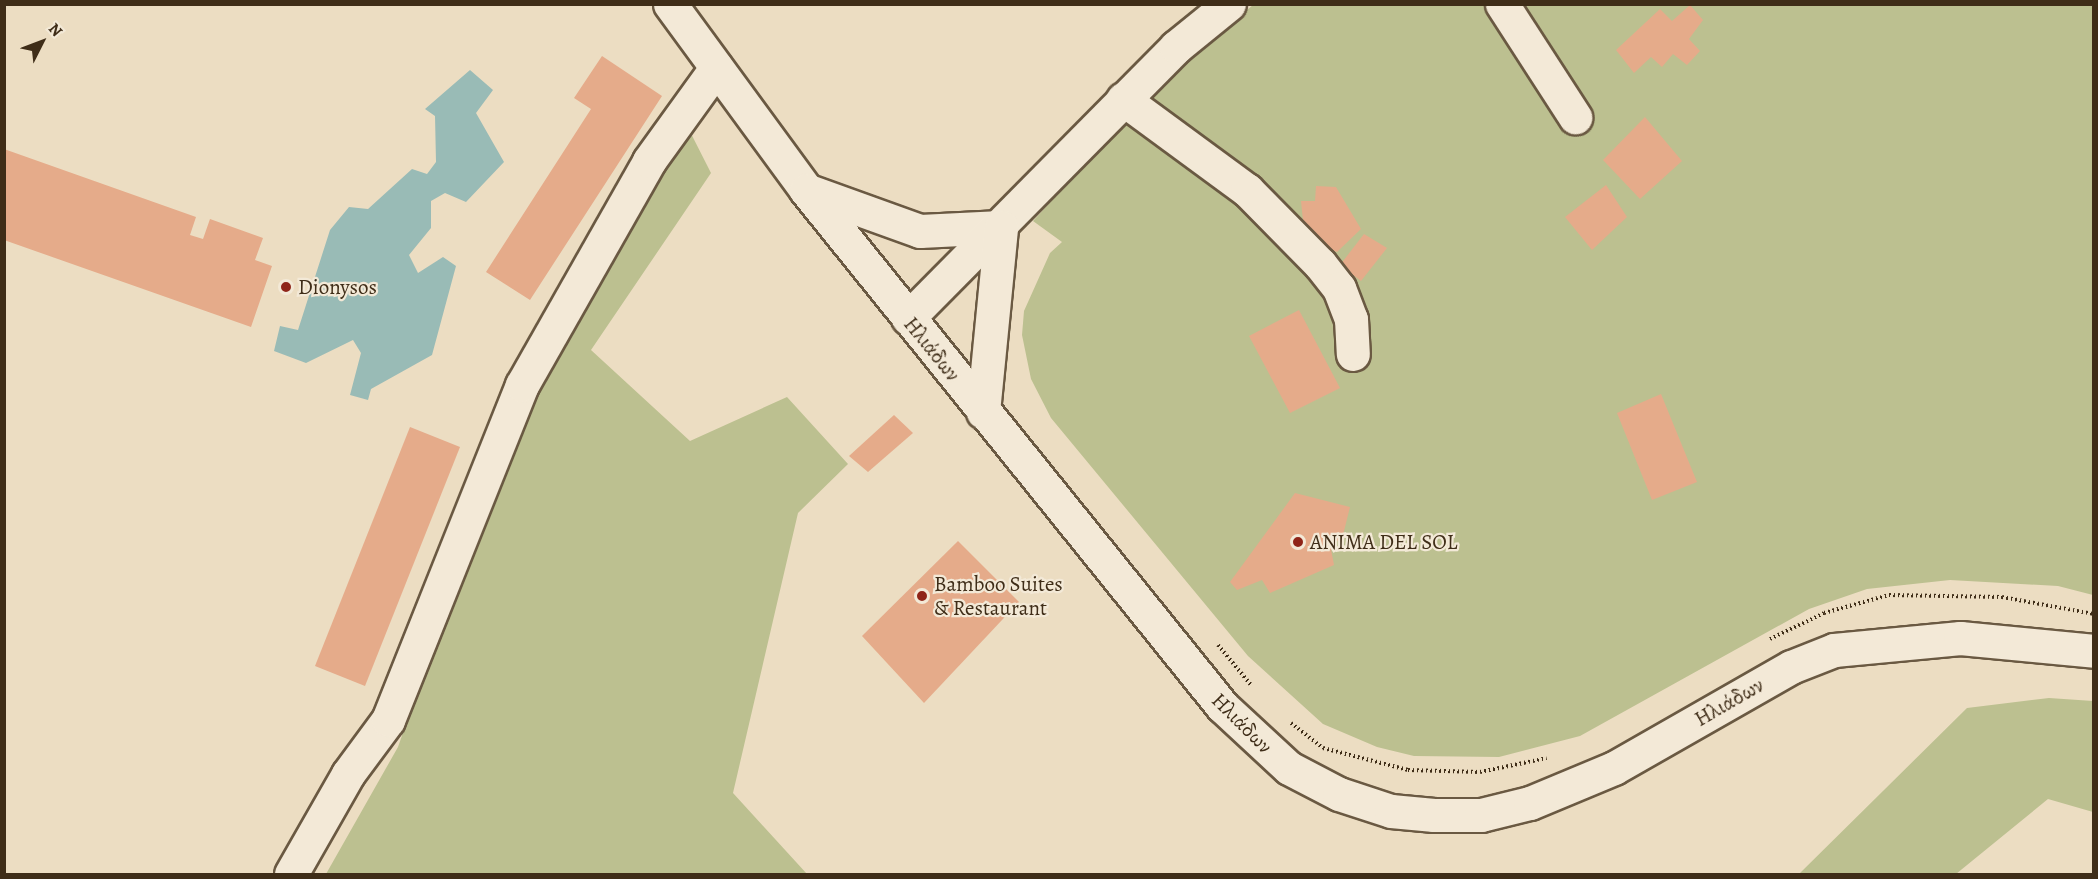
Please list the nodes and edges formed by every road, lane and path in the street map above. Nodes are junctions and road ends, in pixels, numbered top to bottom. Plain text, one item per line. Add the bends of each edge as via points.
1 (670, 4) edge
2 (1229, 4) edge
3 (1502, 4) edge
4 (716, 68) junction
5 (1123, 99) junction
6 (1575, 117) dead end
7 (806, 190) junction
8 (1001, 227) junction
9 (908, 318) junction
10 (1353, 354) dead end
11 (983, 412) junction
12 (2094, 614) edge
13 (1212, 638) dead end
14 (1761, 644) dead end
15 (2094, 651) edge
16 (1257, 693) dead end
17 (1281, 715) dead end
18 (1554, 756) dead end
19 (291, 874) edge

1 - 4 street, Ηλιάδων
2 - 5 street
3 - 6 street
4 - 7 street, Ηλιάδων
4 - 19 street via 649,161 522,385 388,720 348,774
5 - 8 street
5 - 10 street via 1247,190 1320,264 1339,288 1352,319
7 - 8 street via 920,231
7 - 9 street, Ηλιάδων
8 - 9 street
8 - 11 street
9 - 11 street, Ηλιάδων
11 - 15 street, Ηλιάδων via 1222,706 1289,768 1339,794 1391,811 1481,815 1530,804 1614,768 1791,667 1834,650 1960,638
12 - 14 path via 2002,597 1888,595 1824,613
13 - 16 path
17 - 18 path via 1323,748 1408,770 1480,772

